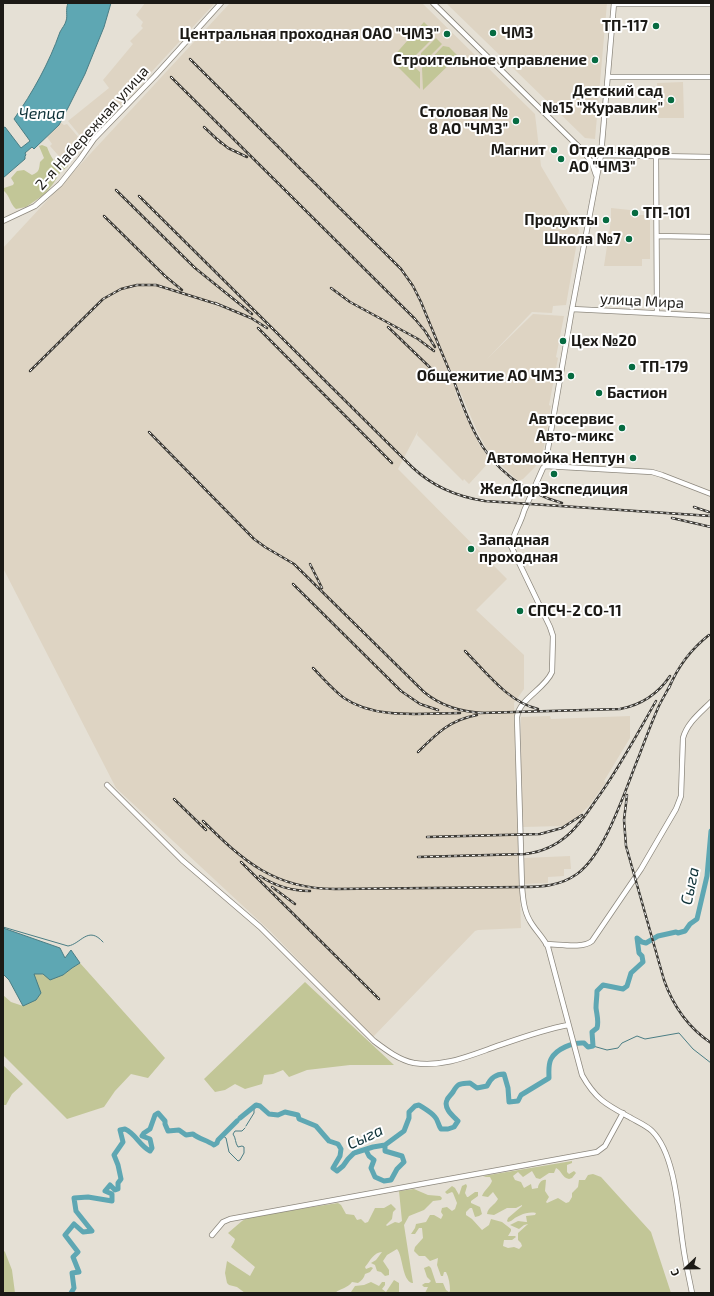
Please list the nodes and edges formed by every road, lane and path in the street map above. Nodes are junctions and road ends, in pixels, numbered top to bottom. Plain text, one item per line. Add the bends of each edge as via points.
1 (221, 3) edge
2 (433, 3) edge
3 (614, 4) edge
4 (711, 4) edge
5 (608, 77) junction
6 (711, 77) edge
7 (584, 152) junction
8 (601, 155) junction
9 (656, 157) junction
10 (711, 157) edge
11 (597, 178) junction
12 (3, 221) edge
13 (657, 236) junction
14 (711, 236) edge
15 (572, 309) junction
16 (657, 313) junction
17 (711, 316) edge
18 (546, 466) junction
19 (711, 494) edge
20 (711, 702) edge
21 (107, 785) dead end
22 (546, 944) junction
23 (568, 1025) junction
24 (623, 1113) junction
25 (212, 1235) dead end
26 (692, 1293) edge

1 - 12 street, 2-я Набережная улица via 94,139 60,184 39,203
2 - 7 street
3 - 4 street
3 - 5 street
5 - 6 street
5 - 8 street
7 - 8 street
7 - 11 street via 592,163
8 - 9 street
8 - 11 street
9 - 10 street
9 - 13 street
11 - 15 street
13 - 14 street
13 - 16 street
15 - 16 street, улица Мира
15 - 18 street
16 - 17 street, улица Мира
18 - 19 street via 652,472
18 - 22 street via 524,511 511,546 553,636 552,672 547,682 520,708 516,717 523,902 530,922
20 - 22 street via 691,722 683,738 681,796 676,809 641,869 592,941 582,946
21 - 23 street via 182,860 260,926 374,1041 392,1055 413,1063 452,1062 533,1034
22 - 23 street
23 - 24 street via 582,1075 589,1088 602,1101
24 - 25 street via 605,1146 597,1152 230,1219 223,1222
24 - 26 street via 651,1130 666,1153

